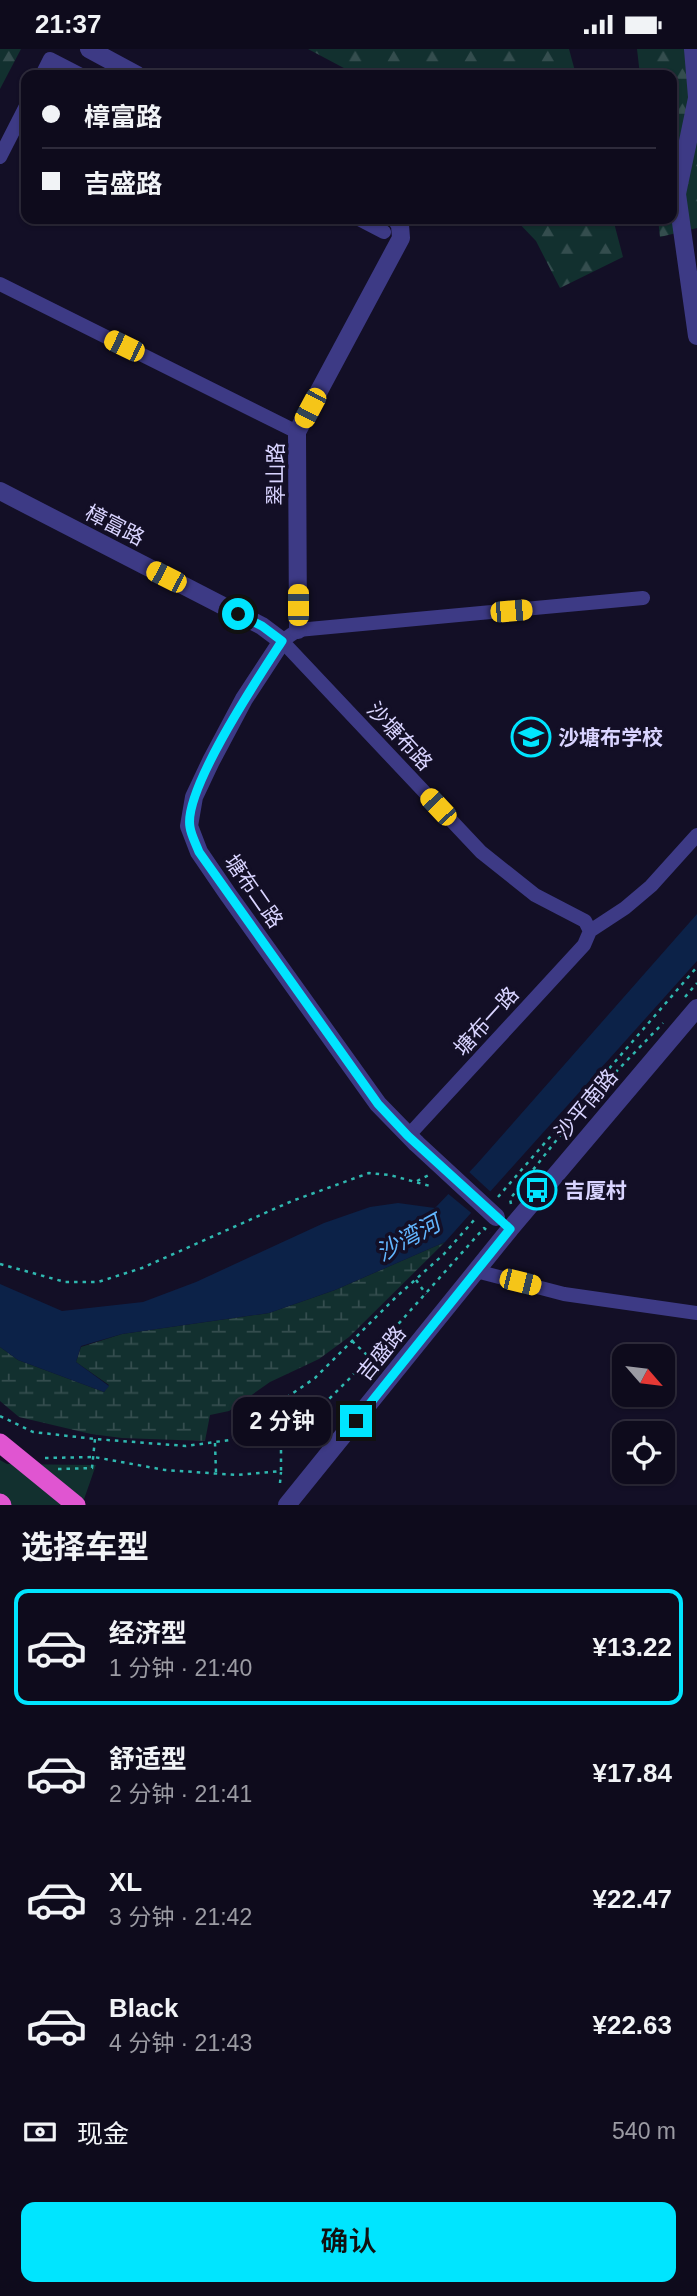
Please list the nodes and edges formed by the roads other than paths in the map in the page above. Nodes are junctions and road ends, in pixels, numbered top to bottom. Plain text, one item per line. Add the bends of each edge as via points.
1 (89, 49) edge
2 (693, 49) edge
3 (44, 70) edge
4 (71, 70) edge
5 (128, 70) edge
6 (697, 97) edge
7 (21, 116) edge
8 (0, 157) edge
9 (390, 225) edge
10 (0, 284) edge
11 (697, 336) edge
12 (297, 432) junction
13 (0, 491) edge
14 (643, 599) dead end
15 (298, 630) junction
16 (282, 641) junction
17 (697, 835) edge
18 (590, 931) junction
19 (689, 1006) edge
20 (412, 1140) junction
21 (496, 1217) junction
22 (476, 1271) junction
23 (697, 1313) edge
24 (0, 1443) edge
25 (76, 1505) edge
26 (287, 1505) edge

1 - 5 street
2 - 6 street
3 - 4 street via 50,59
6 - 11 street via 677,194
7 - 8 street
9 - 12 street, 翠山路 via 400,225 401,239
10 - 12 street
12 - 15 street, 翠山路
13 - 16 street, 樟富路 via 262,626
14 - 15 street
15 - 16 street
16 - 18 street, 沙塘布路 via 481,852 535,895 585,921
16 - 20 street, 塘布二路 via 211,761 194,797 189,826 199,852 227,893 378,1104
17 - 18 street via 651,886
18 - 20 street, 塘布一路 via 584,945
19 - 21 street, 沙平南路
20 - 21 street, 塘布二路, bridge
21 - 22 street, 吉盛路
22 - 23 street via 564,1294
22 - 26 street, 吉盛路
24 - 25 highway, bridge

